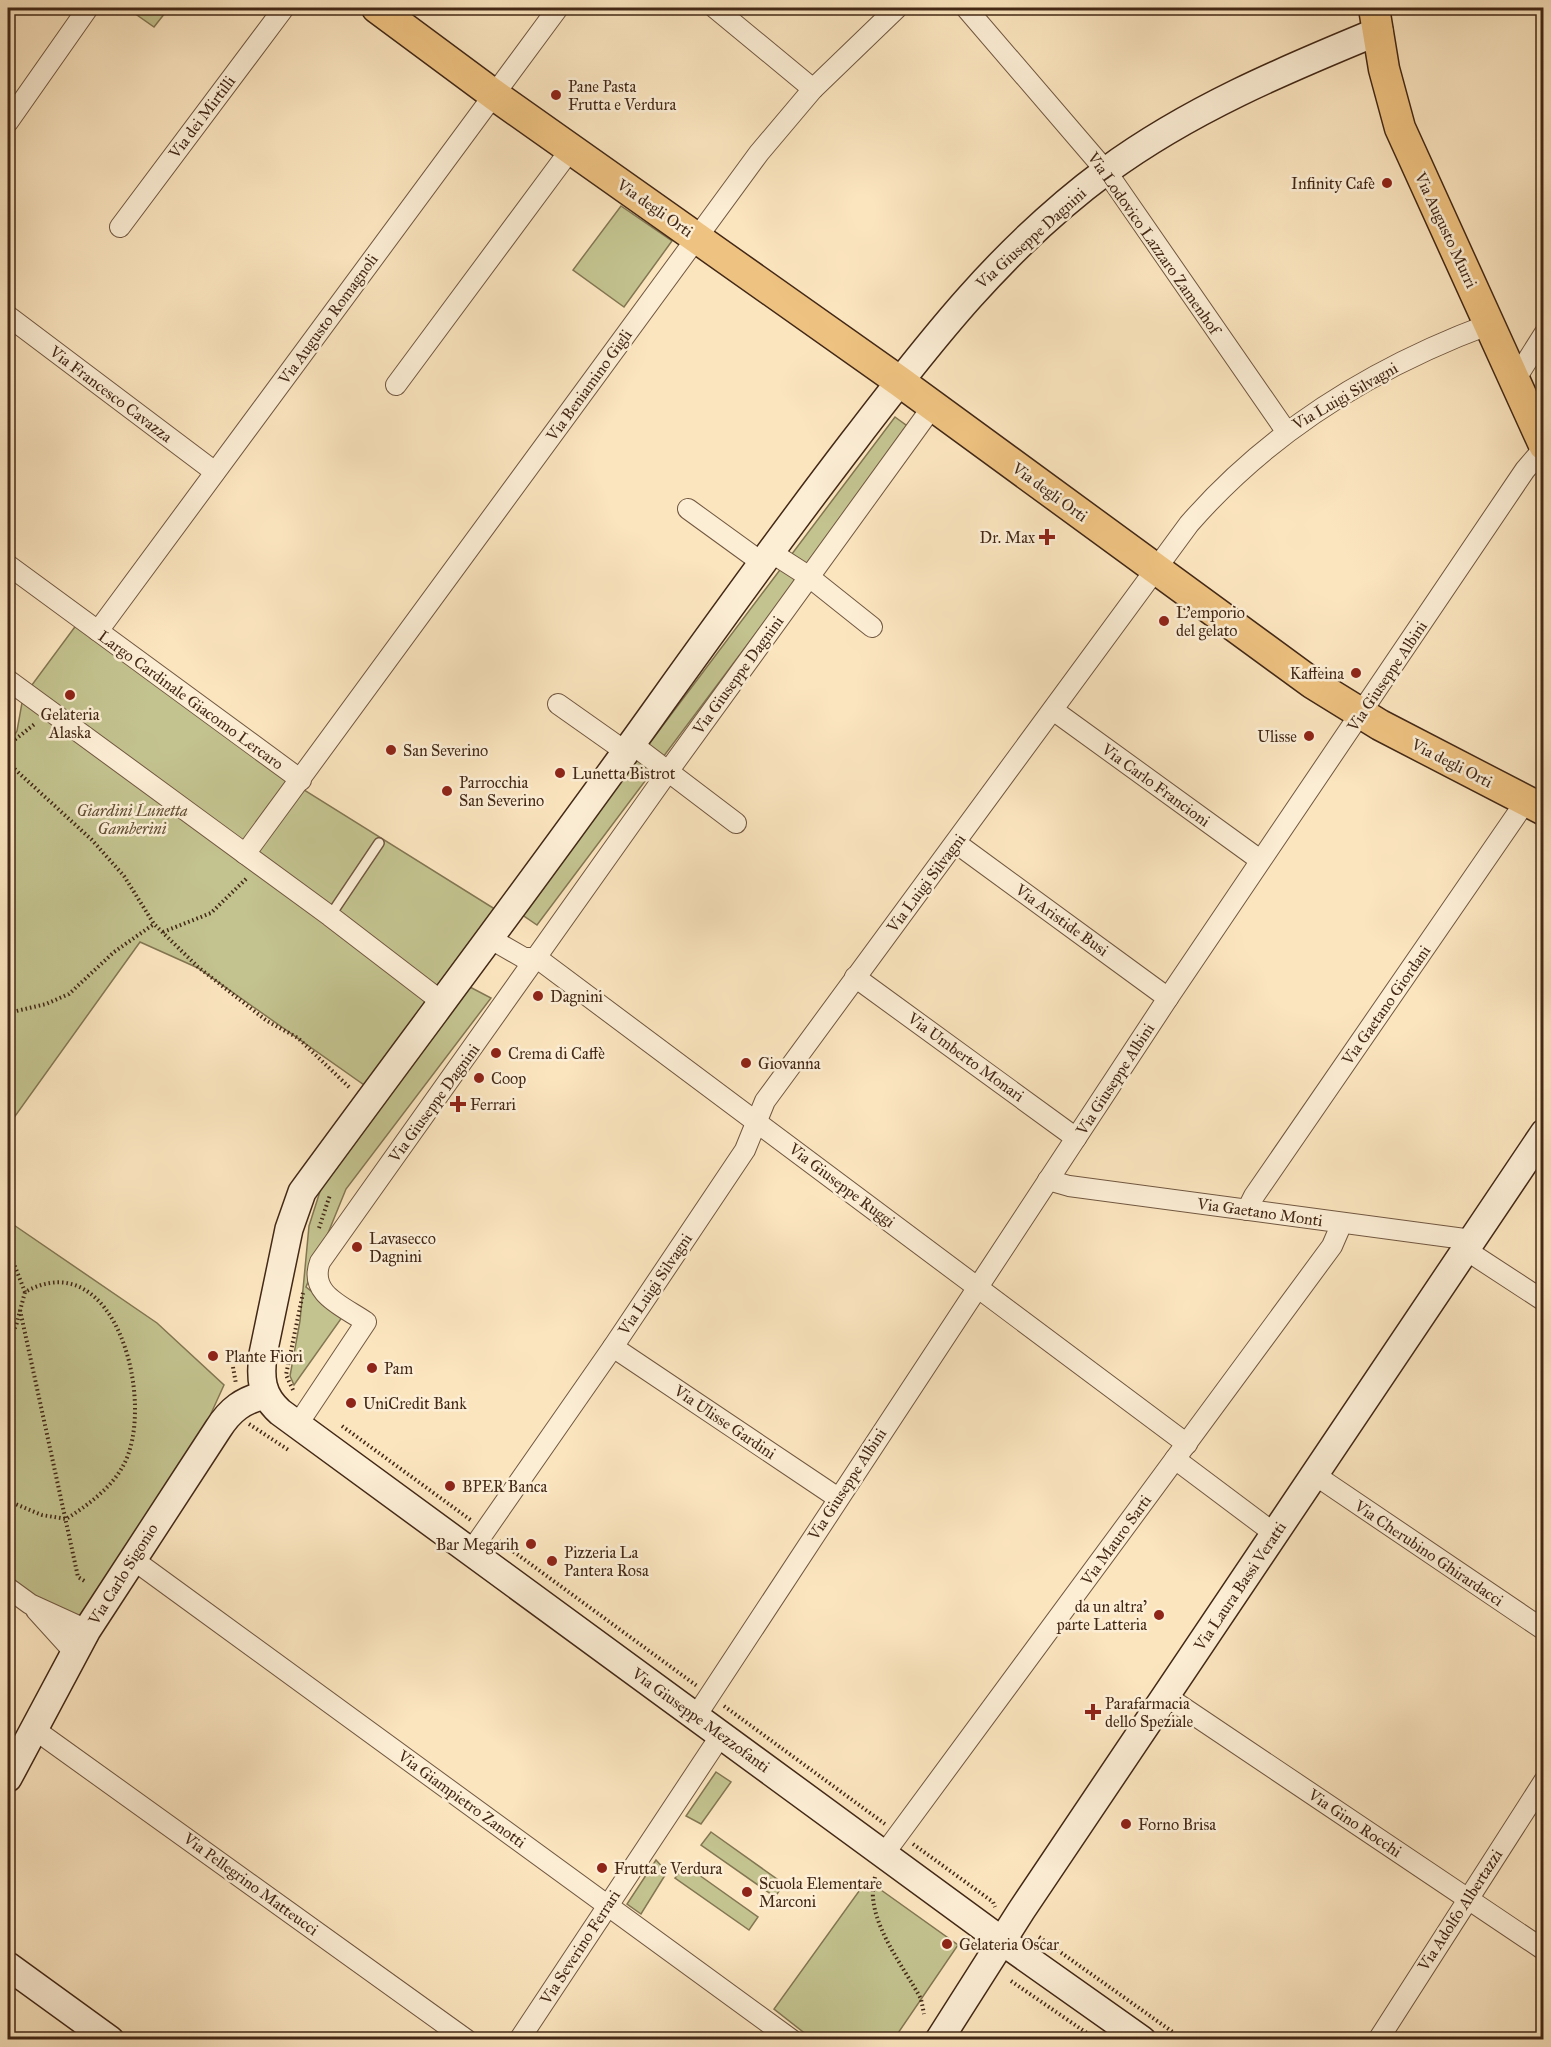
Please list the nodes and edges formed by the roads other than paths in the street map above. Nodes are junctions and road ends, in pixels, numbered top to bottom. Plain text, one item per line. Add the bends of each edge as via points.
1 (88, 8) edge
2 (284, 8) edge
3 (377, 8) edge
4 (558, 8) edge
5 (715, 8) edge
6 (897, 8) edge
7 (966, 8) edge
8 (1377, 19) edge
9 (813, 89) junction
10 (493, 94) junction
11 (8, 122) edge
12 (571, 149) junction
13 (1106, 171) junction
14 (120, 227) dead end
15 (696, 238) junction
16 (8, 316) edge
17 (1490, 324) junction
18 (1544, 334) edge
19 (1515, 380) junction
20 (899, 381) junction
21 (396, 385) dead end
22 (933, 406) junction
23 (1286, 431) junction
24 (1544, 446) edge
25 (215, 472) junction
26 (688, 509) dead end
27 (765, 557) junction
28 (8, 565) edge
29 (1155, 570) junction
30 (808, 576) junction
31 (872, 627) dead end
32 (98, 632) junction
33 (8, 680) edge
34 (558, 704) dead end
35 (1053, 710) junction
36 (1361, 714) junction
37 (629, 748) junction
38 (667, 773) junction
39 (300, 780) junction
40 (1535, 805) edge
41 (736, 823) dead end
42 (380, 843) dead end
43 (956, 843) junction
44 (245, 854) junction
45 (1260, 860) junction
46 (330, 916) junction
47 (491, 939) junction
48 (537, 958) junction
49 (855, 977) junction
50 (1168, 998) junction
51 (442, 1002) junction
52 (757, 1123) junction
53 (1544, 1133) edge
54 (1076, 1137) junction
55 (1048, 1180) junction
56 (1247, 1210) junction
57 (1342, 1223) junction
58 (1469, 1245) junction
59 (976, 1286) junction
60 (1544, 1301) edge
61 (613, 1347) junction
62 (265, 1395) junction
63 (298, 1424) junction
64 (1187, 1443) junction
65 (1175, 1459) junction
66 (1315, 1476) junction
67 (838, 1498) junction
68 (1275, 1534) junction
69 (482, 1544) junction
70 (131, 1558) junction
71 (8, 1588) edge
72 (30, 1604) junction
73 (87, 1630) junction
74 (1544, 1630) edge
75 (75, 1653) junction
76 (1166, 1696) junction
77 (696, 1716) junction
78 (34, 1730) junction
79 (721, 1735) junction
80 (8, 1778) edge
81 (1544, 1781) edge
82 (880, 1865) junction
83 (1468, 1897) junction
84 (607, 1905) junction
85 (1002, 1941) junction
86 (1544, 1950) edge
87 (8, 1966) edge
88 (110, 2040) edge
89 (467, 2040) edge
90 (519, 2040) edge
91 (792, 2040) edge
92 (939, 2040) edge
93 (1142, 2040) edge
94 (1378, 2040) edge

1 - 11 street
2 - 14 street, Via dei Mirtilli
3 - 10 main road, Via degli Orti
4 - 10 street, Via Augusto Romagnoli
5 - 9 street
6 - 9 street, Via Beniamino Gigli
7 - 13 street, Via Lodovico Lazzaro Zamenhof
8 - 13 street, Via Giuseppe Dagnini via 1174,125
8 - 17 main road, Via Augusto Murri via 1384,69 1400,128
9 - 15 street, Via Beniamino Gigli
10 - 12 main road, Via degli Orti
10 - 25 street, Via Augusto Romagnoli
12 - 15 main road, Via degli Orti
12 - 21 street
13 - 20 street, Via Giuseppe Dagnini via 989,274
13 - 23 street, Via Lodovico Lazzaro Zamenhof
15 - 20 main road, Via degli Orti
15 - 39 street, Via Beniamino Gigli
16 - 25 street, Via Francesco Cavazza
17 - 19 main road, Via Augusto Murri
17 - 23 street, Via Luigi Silvagni via 1383,373
18 - 19 street
19 - 24 main road, Via Augusto Murri
20 - 22 main road, Via degli Orti
20 - 27 street, Via Giuseppe Dagnini
22 - 29 main road, Via degli Orti
22 - 30 street, Via Giuseppe Dagnini
23 - 29 street, Via Luigi Silvagni via 1221,488
24 - 36 street, Via Giuseppe Albini
25 - 32 street, Via Augusto Romagnoli
26 - 27 street
27 - 30 street
27 - 37 street, Via Giuseppe Dagnini
28 - 32 street, Largo Cardinale Giacomo Lercaro
29 - 35 street, Via Luigi Silvagni
29 - 36 main road, Via degli Orti
30 - 31 street
30 - 38 street, Via Giuseppe Dagnini
32 - 39 street, Largo Cardinale Giacomo Lercaro
33 - 44 street
34 - 37 street
35 - 43 street, Via Luigi Silvagni
35 - 45 street, Via Carlo Francioni
36 - 40 main road, Via degli Orti
36 - 45 street, Via Giuseppe Albini
37 - 38 street
37 - 47 street, Via Giuseppe Dagnini
38 - 41 street
38 - 48 street, Via Giuseppe Dagnini
39 - 44 street, Largo Cardinale Giacomo Lercaro
40 - 56 street, Via Gaetano Giordani
42 - 46 lane
43 - 49 street, Via Luigi Silvagni
43 - 50 street, Via Aristide Busi
44 - 46 street
45 - 50 street, Via Giuseppe Albini
46 - 51 street
47 - 48 street, Via Giuseppe Ruggi via 524,958
47 - 51 street, Via Giuseppe Dagnini
48 - 52 street, Via Giuseppe Ruggi
48 - 63 street, Via Giuseppe Dagnini via 320,1262 315,1274 321,1291 366,1322
49 - 52 street, Via Luigi Silvagni via 765,1101
49 - 54 street, Via Umberto Monari
50 - 54 street, Via Giuseppe Albini
51 - 62 street, Via Giuseppe Dagnini via 302,1192 289,1229 263,1354
52 - 59 street, Via Giuseppe Ruggi
52 - 61 street, Via Luigi Silvagni via 745,1150
53 - 58 street, Via Laura Bassi Veratti
54 - 55 street, Via Giuseppe Albini
55 - 56 street, Via Gaetano Monti
55 - 59 street, Via Giuseppe Albini
56 - 57 street, Via Gaetano Monti
57 - 58 street, Via Gaetano Monti
57 - 64 street, Via Mauro Sarti via 1332,1246
58 - 60 street
58 - 66 street, Via Laura Bassi Veratti
59 - 64 street, Via Giuseppe Ruggi
59 - 67 street, Via Giuseppe Albini
61 - 67 street, Via Ulisse Gardini
61 - 69 street, Via Luigi Silvagni
62 - 63 street, Via Giuseppe Mezzofanti via 270,1404
62 - 70 street, Via Carlo Sigonio via 245,1401 224,1419
63 - 69 street, Via Giuseppe Mezzofanti
64 - 65 street, Via Mauro Sarti
65 - 68 street
65 - 82 street, Via Mauro Sarti
66 - 68 street, Via Laura Bassi Veratti
66 - 74 street, Via Cherubino Ghirardacci
67 - 77 street, Via Giuseppe Albini
68 - 76 street, Via Laura Bassi Veratti
69 - 77 street, Via Giuseppe Mezzofanti
70 - 73 street, Via Carlo Sigonio
70 - 84 street, Via Giampietro Zanotti
71 - 72 street
72 - 73 street
72 - 75 street
73 - 75 street, Via Carlo Sigonio
75 - 78 street, Via Carlo Sigonio
76 - 83 street, Via Gino Rocchi
76 - 85 street, Via Laura Bassi Veratti
77 - 79 street, Via Giuseppe Mezzofanti
78 - 80 street, Via Carlo Sigonio
78 - 89 street, Via Pellegrino Matteucci
79 - 82 street, Via Giuseppe Mezzofanti
79 - 84 street, Via Severino Ferrari
81 - 83 street, Via Adolfo Albertazzi
82 - 85 street, Via Giuseppe Mezzofanti
83 - 86 street, Via Gino Rocchi
83 - 94 street, Via Adolfo Albertazzi
84 - 90 street, Via Severino Ferrari
84 - 91 street, Via Giampietro Zanotti
85 - 92 street, Via Laura Bassi Veratti
85 - 93 street, Via Giuseppe Mezzofanti
87 - 88 street

